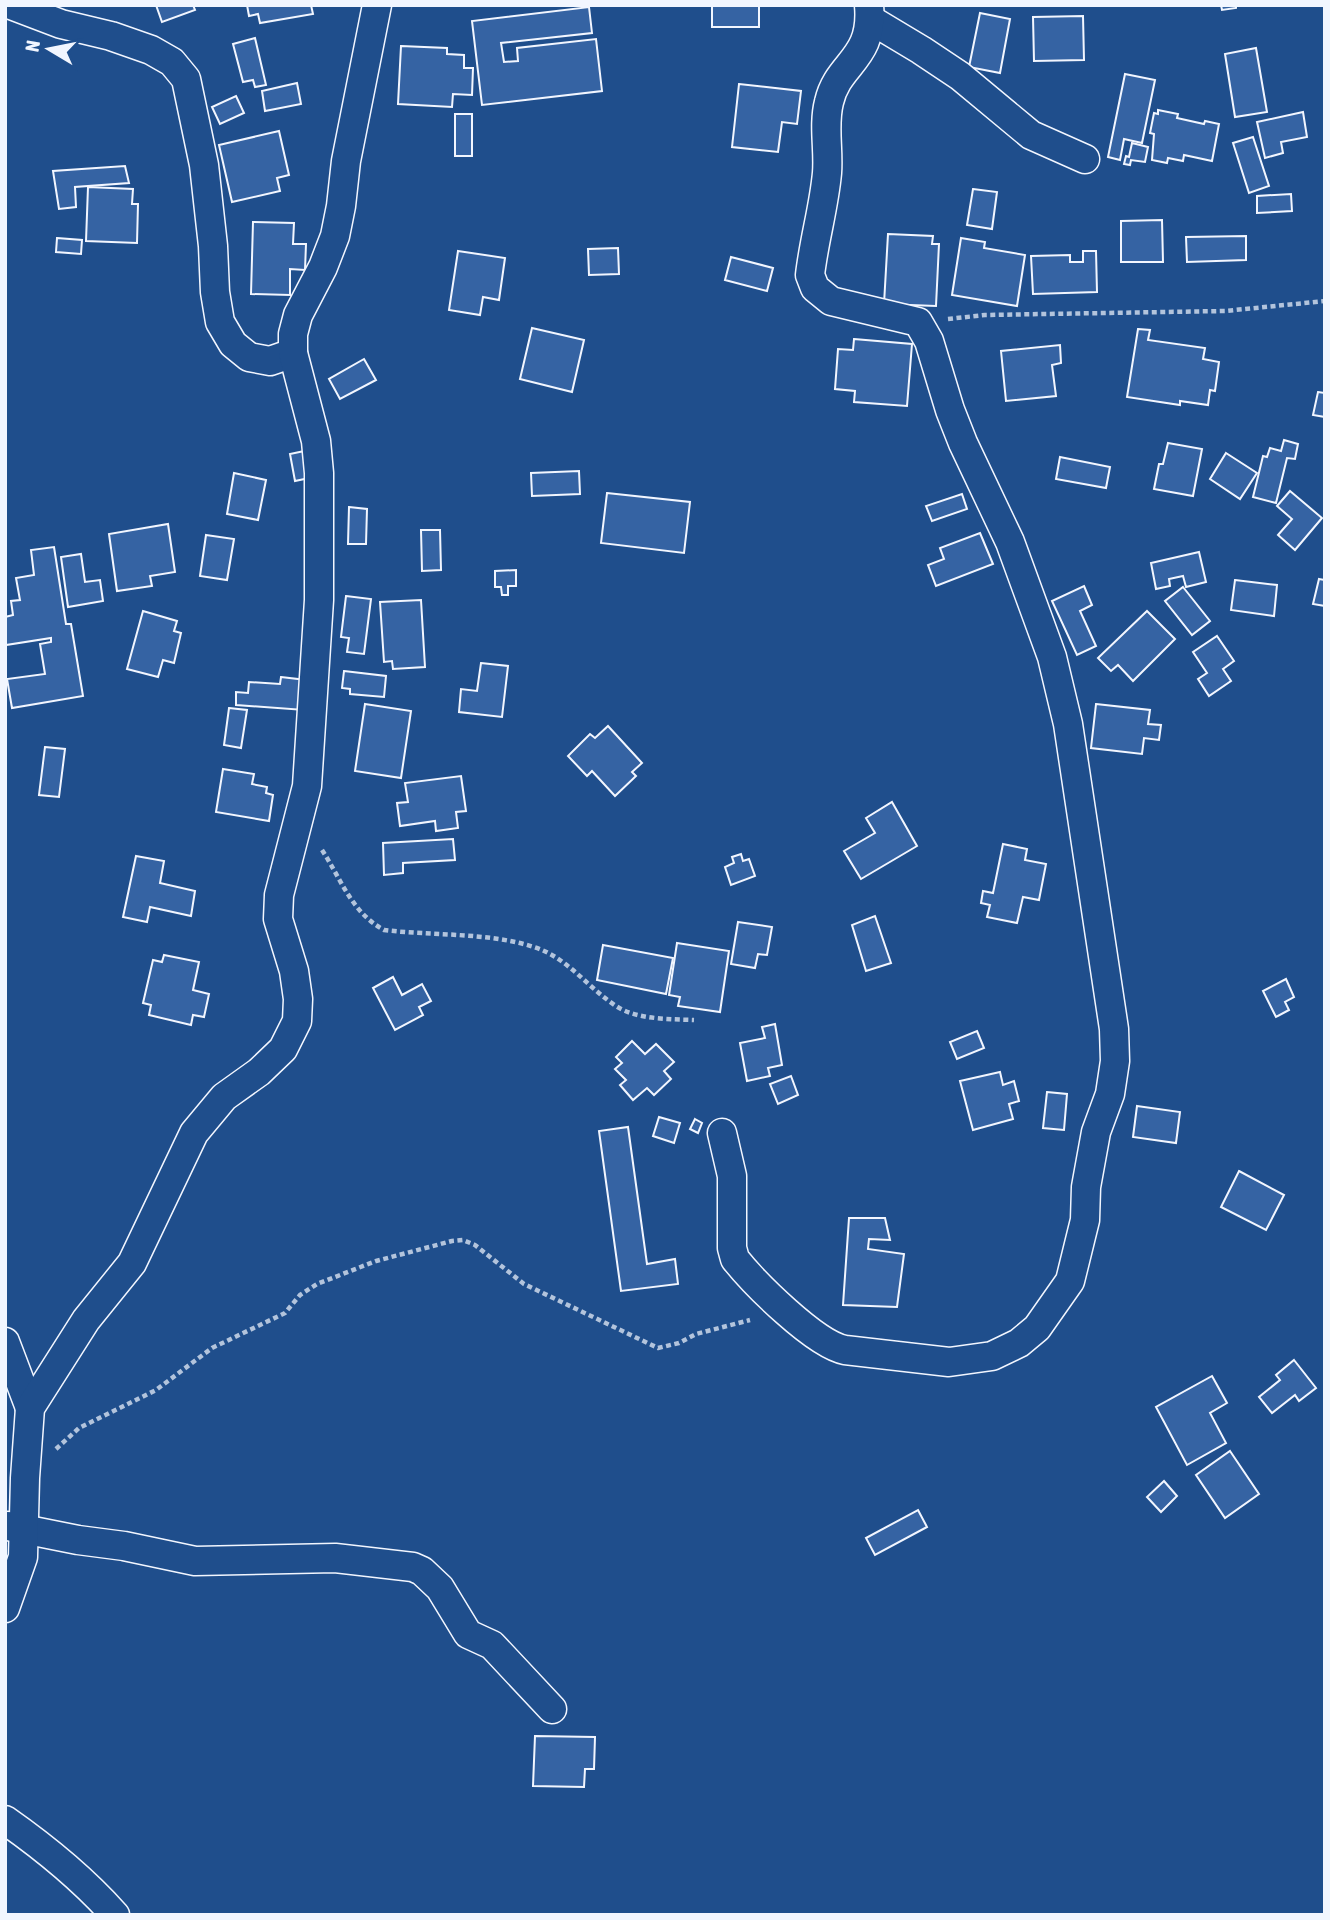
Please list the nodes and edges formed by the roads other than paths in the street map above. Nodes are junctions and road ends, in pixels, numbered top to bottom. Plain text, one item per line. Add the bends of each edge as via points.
1 (11, 5) edge
2 (377, 5) edge
3 (870, 13) edge
4 (1085, 159) dead end
5 (293, 353) junction
6 (722, 1133) dead end
7 (5, 1342) edge
8 (30, 1408) junction
9 (15, 1528) edge
10 (5, 1608) edge
11 (552, 1709) dead end
12 (5, 1820) edge
13 (115, 1915) edge

1 - 5 street via 141,47 172,62 187,79 204,165 220,322 233,344 249,358 270,361
2 - 5 street via 335,236 298,315
3 - 4 street via 960,76 1031,135
3 - 6 street via 868,38 829,100 827,175 810,275 816,288 831,301 918,322 929,341 963,443 1010,542 1052,657 1068,724 1115,1061 1070,1281 1037,1328 992,1356 949,1362 836,1348 798,1321 735,1259 732,1176
5 - 8 street via 316,441 319,473 319,600 307,786 279,895 278,919 294,971 297,1021 283,1049 224,1097 194,1133 132,1263 86,1320
7 - 8 street
8 - 9 street via 25,1478
9 - 10 street via 23,1557
9 - 11 street via 195,1561 335,1558 413,1567 440,1588 468,1634 492,1645
12 - 13 street via 48,1850

